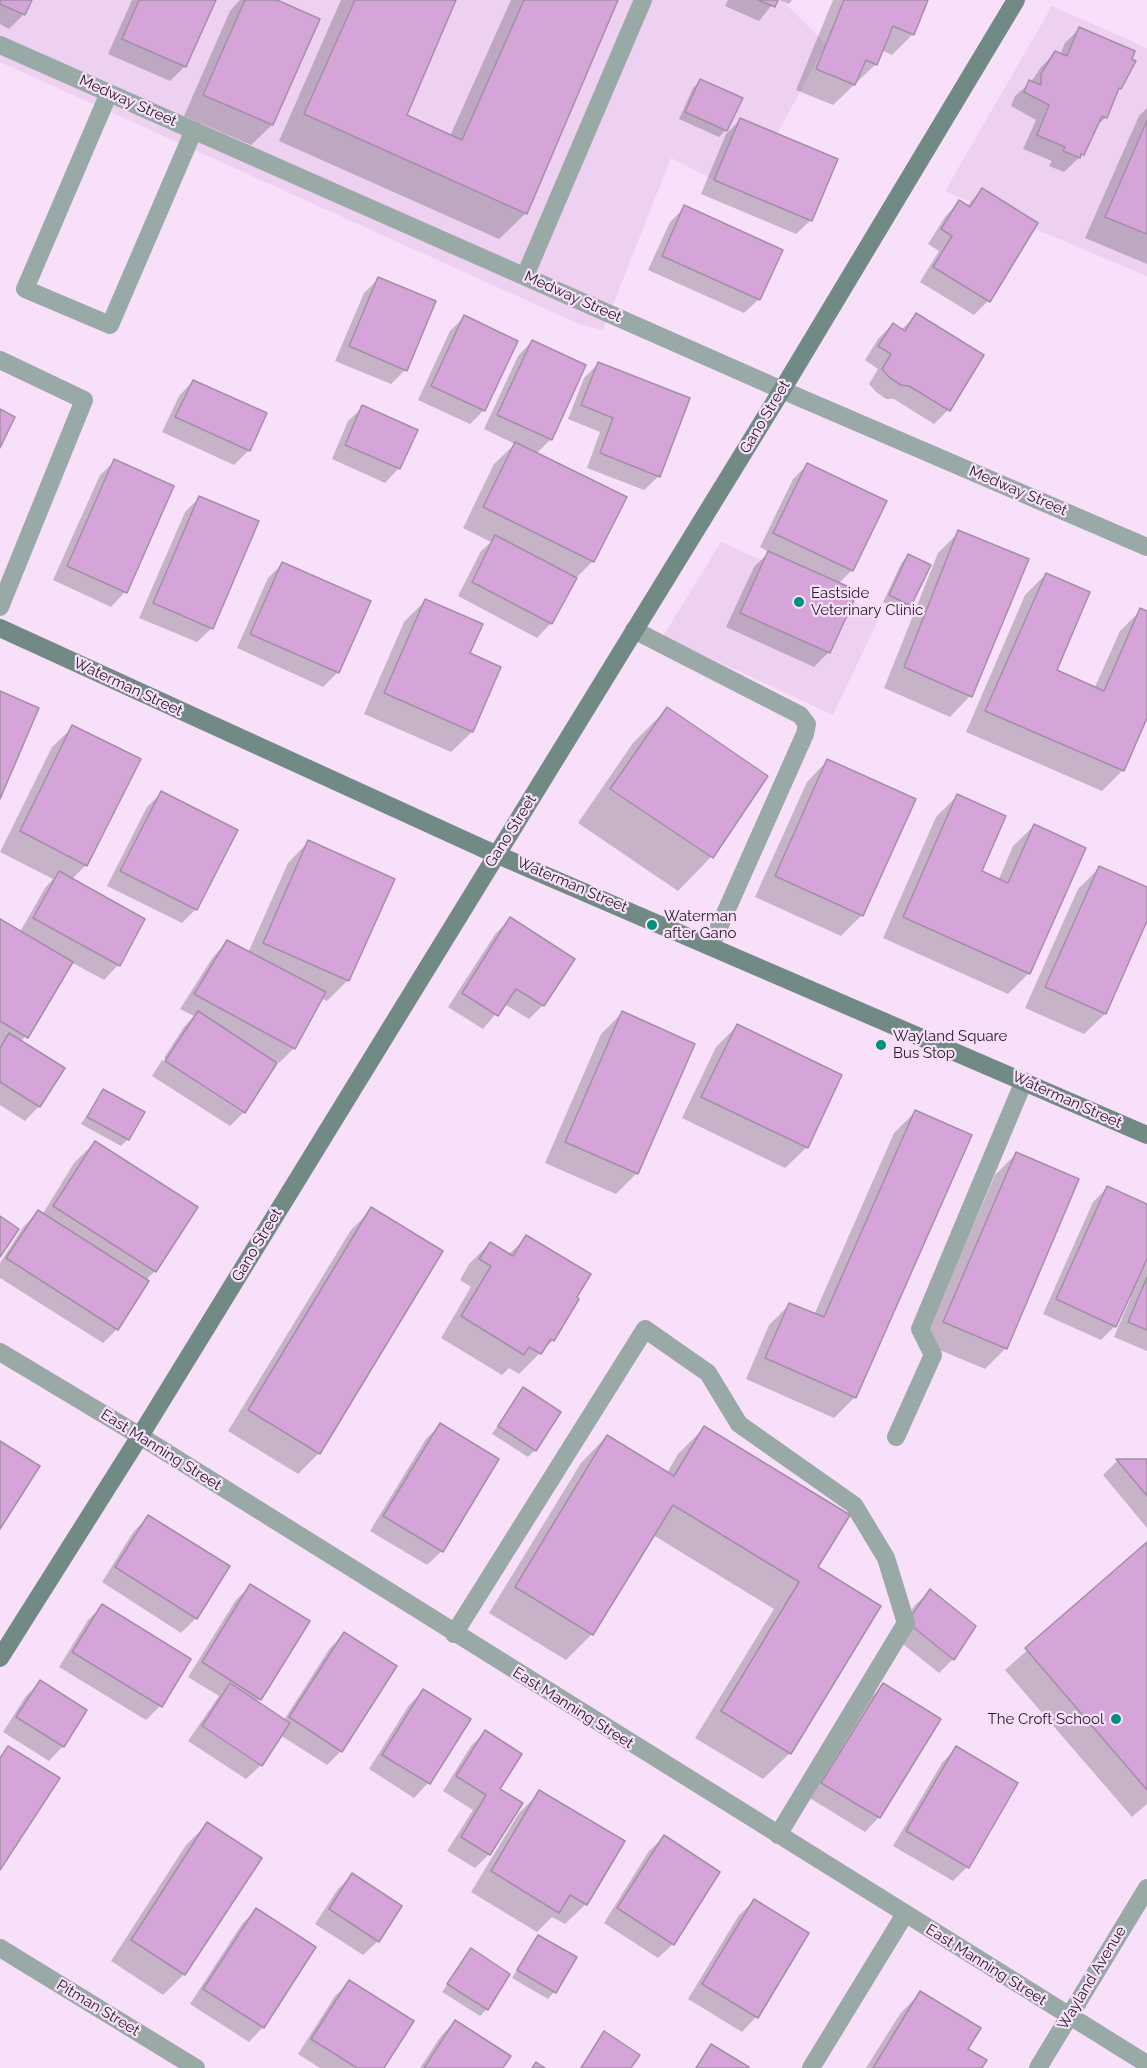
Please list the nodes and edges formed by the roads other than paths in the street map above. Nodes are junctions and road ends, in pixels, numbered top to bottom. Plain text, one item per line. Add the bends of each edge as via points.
1 (643, 0) edge
2 (1016, 0) edge
3 (0, 45) edge
4 (110, 93) junction
5 (194, 130) junction
6 (525, 276) junction
7 (0, 360) edge
8 (782, 390) junction
9 (1147, 547) edge
10 (0, 607) edge
11 (0, 628) edge
12 (634, 630) junction
13 (497, 853) junction
14 (711, 945) junction
15 (1024, 1081) junction
16 (1147, 1135) edge
17 (0, 1352) edge
18 (140, 1436) junction
19 (896, 1437) dead end
20 (454, 1634) junction
21 (0, 1658) edge
22 (778, 1835) junction
23 (1147, 1888) edge
24 (905, 1914) junction
25 (0, 1948) edge
26 (1070, 2016) junction
27 (1147, 2064) edge
28 (196, 2068) edge
29 (811, 2068) edge
30 (1038, 2068) edge

1 - 6 street
2 - 8 main road, Gano Street
3 - 4 street, Medway Street
4 - 5 street, Medway Street
4 - 5 street via 25,289 110,325
5 - 6 street, Medway Street
6 - 8 street, Medway Street
7 - 10 street via 84,400
8 - 9 street, Medway Street
8 - 12 main road, Gano Street
11 - 13 main road, Waterman Street
12 - 13 main road, Gano Street
12 - 14 street via 800,714 807,724
13 - 14 main road, Waterman Street
13 - 18 main road, Gano Street
14 - 15 main road, Waterman Street
15 - 16 main road, Waterman Street
15 - 19 street via 920,1329 933,1355
17 - 18 street, East Manning Street
18 - 20 street, East Manning Street
18 - 21 main road, Gano Street
20 - 22 street, East Manning Street
20 - 22 street via 645,1329 708,1373 739,1424 854,1505 886,1558 906,1623
22 - 24 street, East Manning Street
23 - 26 street, Wayland Avenue
24 - 26 street, East Manning Street
24 - 29 street
25 - 28 street, Pitman Street
26 - 27 street, East Manning Street
26 - 30 street, Wayland Avenue

